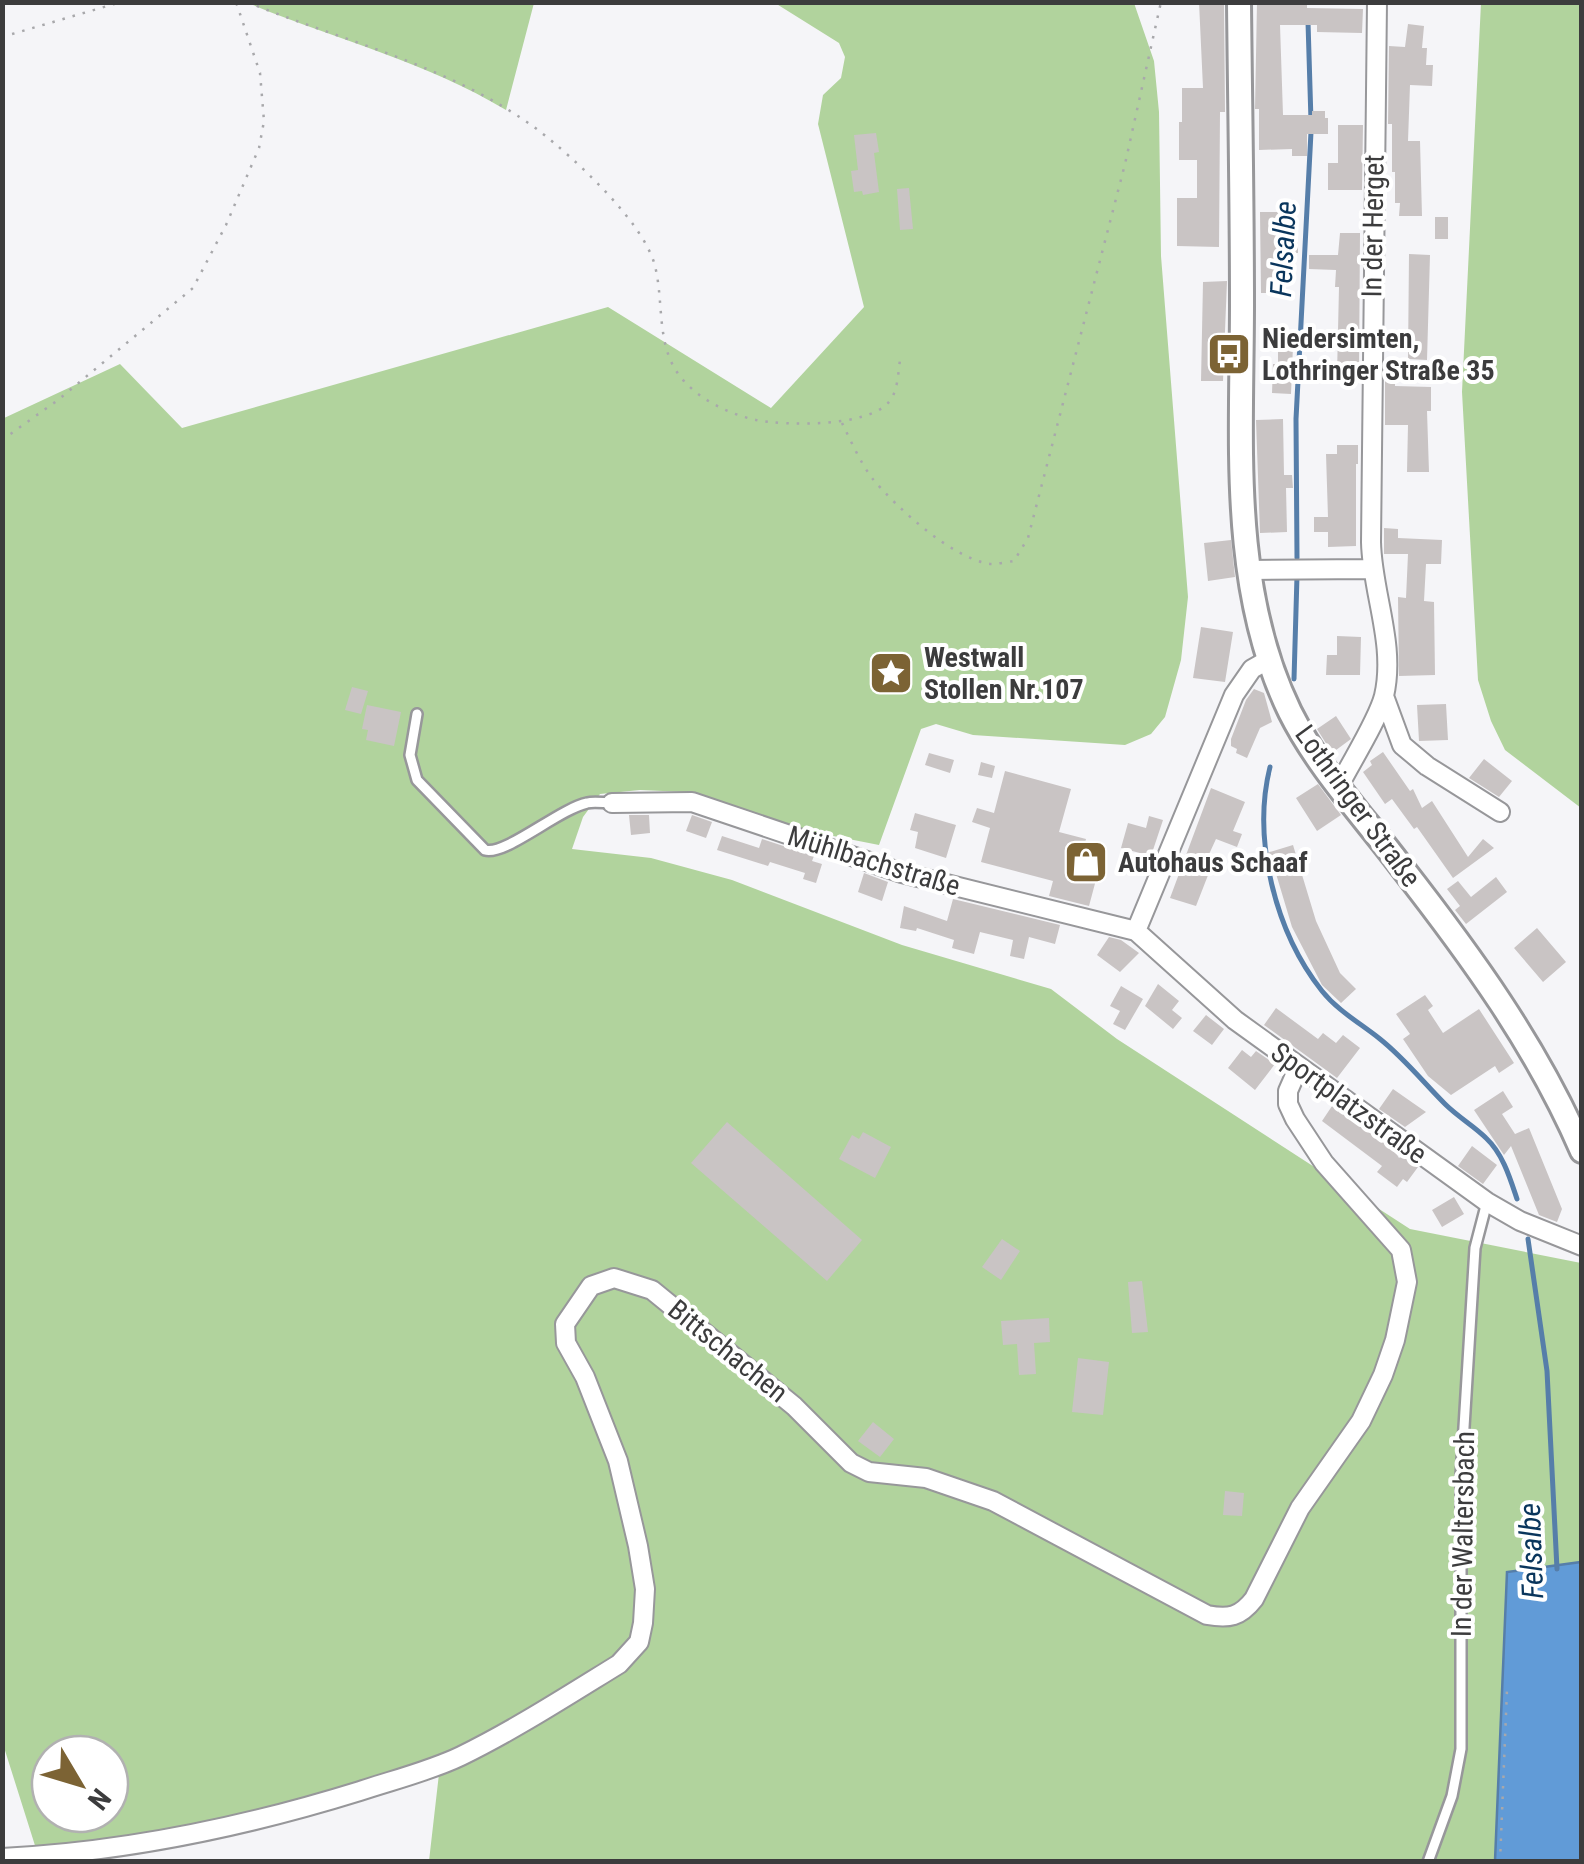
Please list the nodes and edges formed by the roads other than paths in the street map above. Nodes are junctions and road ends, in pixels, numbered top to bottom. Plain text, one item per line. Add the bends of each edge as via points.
1 (1239, 2) edge
2 (1377, 2) edge
3 (1372, 569) junction
4 (1248, 570) junction
5 (1268, 660) junction
6 (1384, 696) junction
7 (417, 714) dead end
8 (1339, 786) junction
9 (612, 802) joint
10 (1500, 812) dead end
11 (1136, 931) junction
12 (1299, 1066) junction
13 (1582, 1151) edge
14 (1487, 1202) junction
15 (1582, 1246) edge
16 (2, 1858) edge
17 (1428, 1862) edge

1 - 4 main road, Lothringer Straße
2 - 3 street, In der Herget
3 - 4 street
3 - 6 street, In der Herget via 1386,632
4 - 5 main road, Lothringer Straße
5 - 8 main road, Lothringer Straße via 1304,738
5 - 11 street via 1252,669 1234,696
6 - 8 street, In der Herget
6 - 10 street, In der Herget via 1402,745
7 - 9 lane, Mühlbachstraße via 410,755 417,780 485,850 502,850 587,803
8 - 13 main road, Lothringer Straße via 1512,1018
9 - 11 street, Mühlbachstraße via 692,802 902,873
11 - 12 street, Sportplatzstraße via 1206,998
12 - 14 street, Sportplatzstraße
12 - 16 street, Bittschachen via 1288,1090 1295,1120 1402,1250 1407,1282 1395,1340 1361,1420 1300,1508 1244,1612 1208,1615 994,1501 851,1463 794,1406 652,1290 614,1278 590,1286 565,1324 566,1343 618,1461 645,1589 639,1642 619,1664 458,1758 325,1802 96,1851
14 - 15 street, Sportplatzstraße
14 - 17 lane, In der Waltersbach via 1475,1248 1461,1476 1461,1749

